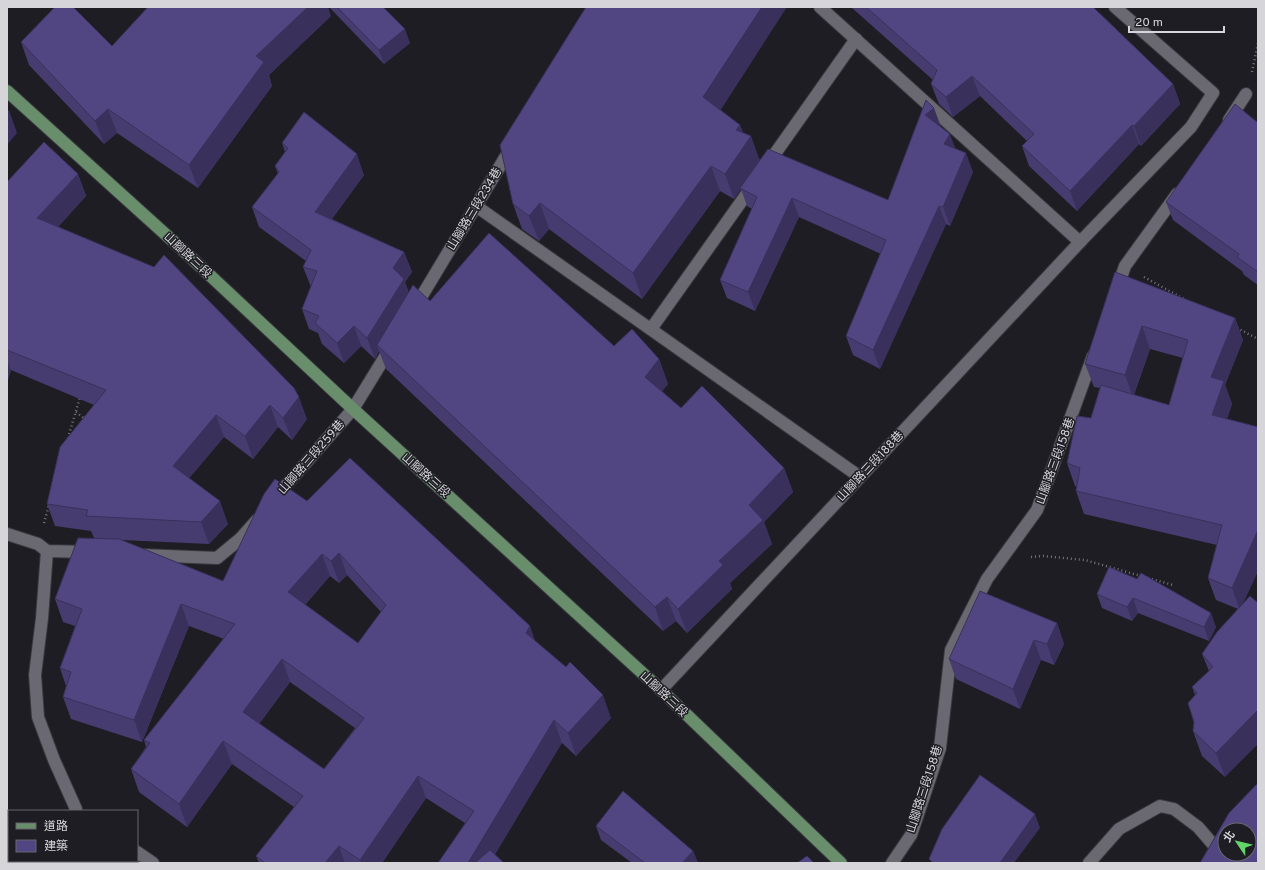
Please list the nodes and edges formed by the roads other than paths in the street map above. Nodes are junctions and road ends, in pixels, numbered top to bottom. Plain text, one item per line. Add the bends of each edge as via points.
1 (820, 7) edge
2 (1115, 7) edge
3 (856, 39) junction
4 (7, 91) edge
5 (1246, 94) road end
6 (1224, 126) edge
7 (516, 138) edge
8 (1184, 184) edge
9 (476, 206) junction
10 (1080, 242) junction
11 (1112, 303) edge
12 (406, 321) edge
13 (651, 329) junction
14 (398, 335) edge
15 (1096, 348) edge
16 (353, 409) junction
17 (860, 477) junction
18 (7, 534) edge
19 (43, 547) junction
20 (101, 553) edge
21 (132, 554) edge
22 (661, 690) junction
23 (76, 810) edge
24 (1217, 850) edge
25 (138, 853) edge
26 (154, 863) edge
27 (841, 863) edge
28 (892, 863) edge
29 (1089, 863) edge

1 - 3 lane
2 - 10 lane, 山腳路三段188巷 via 1213,92 1191,126
3 - 10 lane
3 - 13 lane
4 - 16 main road, 山腳路三段
5 - 6 lane
7 - 9 lane, 山腳路三段234巷
8 - 11 lane via 1125,266
9 - 12 lane, 山腳路三段234巷
9 - 13 lane
10 - 17 lane, 山腳路三段188巷
13 - 17 lane
14 - 16 lane
15 - 28 lane, 山腳路三段158巷 via 1037,510 986,579 951,650 940,748 911,834
16 - 21 lane, 山腳路三段259巷 via 240,539 217,558
16 - 22 main road, 山腳路三段
17 - 22 lane, 山腳路三段188巷
18 - 19 lane
19 - 20 lane
19 - 23 lane via 42,618 35,675 38,717
22 - 27 main road, 山腳路三段
24 - 29 lane via 1198,827 1174,809 1160,806 1119,828
25 - 26 lane

